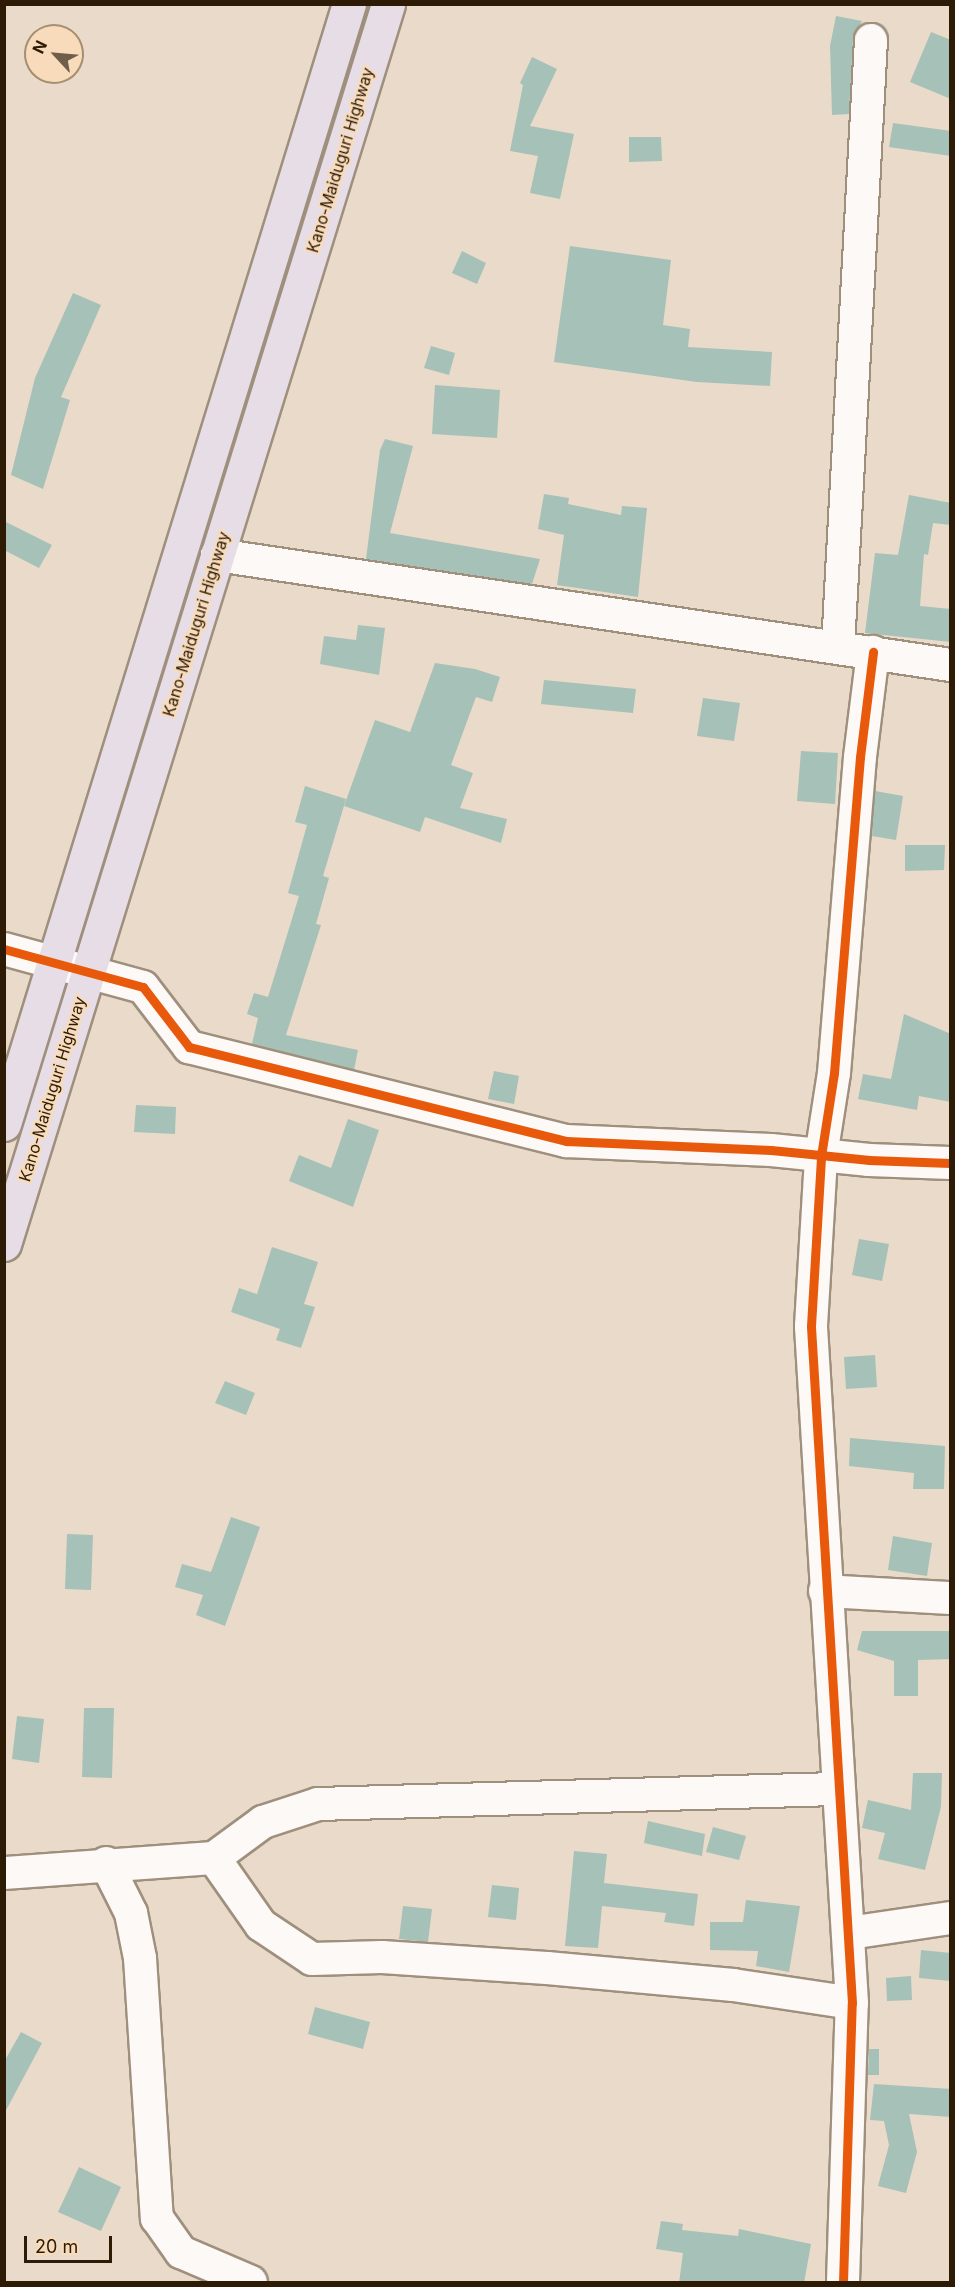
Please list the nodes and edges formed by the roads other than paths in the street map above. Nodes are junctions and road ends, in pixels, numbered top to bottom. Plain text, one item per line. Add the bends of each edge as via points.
1 (349, 4) edge
2 (388, 4) edge
3 (871, 40) dead end
4 (218, 555) junction
5 (838, 647) junction
6 (873, 652) junction
7 (951, 664) edge
8 (4, 949) edge
9 (54, 964) junction
10 (87, 974) junction
11 (4, 1124) edge
12 (821, 1156) junction
13 (951, 1163) edge
14 (4, 1244) edge
15 (825, 1591) junction
16 (951, 1598) edge
17 (837, 1789) junction
18 (214, 1858) junction
19 (106, 1863) junction
20 (4, 1873) edge
21 (951, 1918) edge
22 (849, 1932) junction
23 (852, 2003) junction
24 (250, 2283) edge
25 (843, 2283) edge

1 - 9 highway
2 - 4 highway, Kano-Maiduguri Highway
3 - 5 street
4 - 5 street
4 - 10 highway, Kano-Maiduguri Highway
5 - 6 street
6 - 7 street
6 - 12 street via 834,1073
8 - 9 street
9 - 10 street
9 - 11 highway
10 - 12 street via 143,987 189,1047 324,1083 566,1141 771,1149
10 - 14 highway, Kano-Maiduguri Highway
12 - 13 street
12 - 15 street via 811,1326
15 - 16 street
15 - 17 street
17 - 18 street via 318,1804 263,1822
17 - 22 street
18 - 19 street
18 - 23 street via 261,1925 312,1959 382,1958 547,1968 733,1985
19 - 20 street
19 - 24 street via 131,1912 140,1958 157,2218 182,2252
21 - 22 street
22 - 23 street
23 - 25 street

